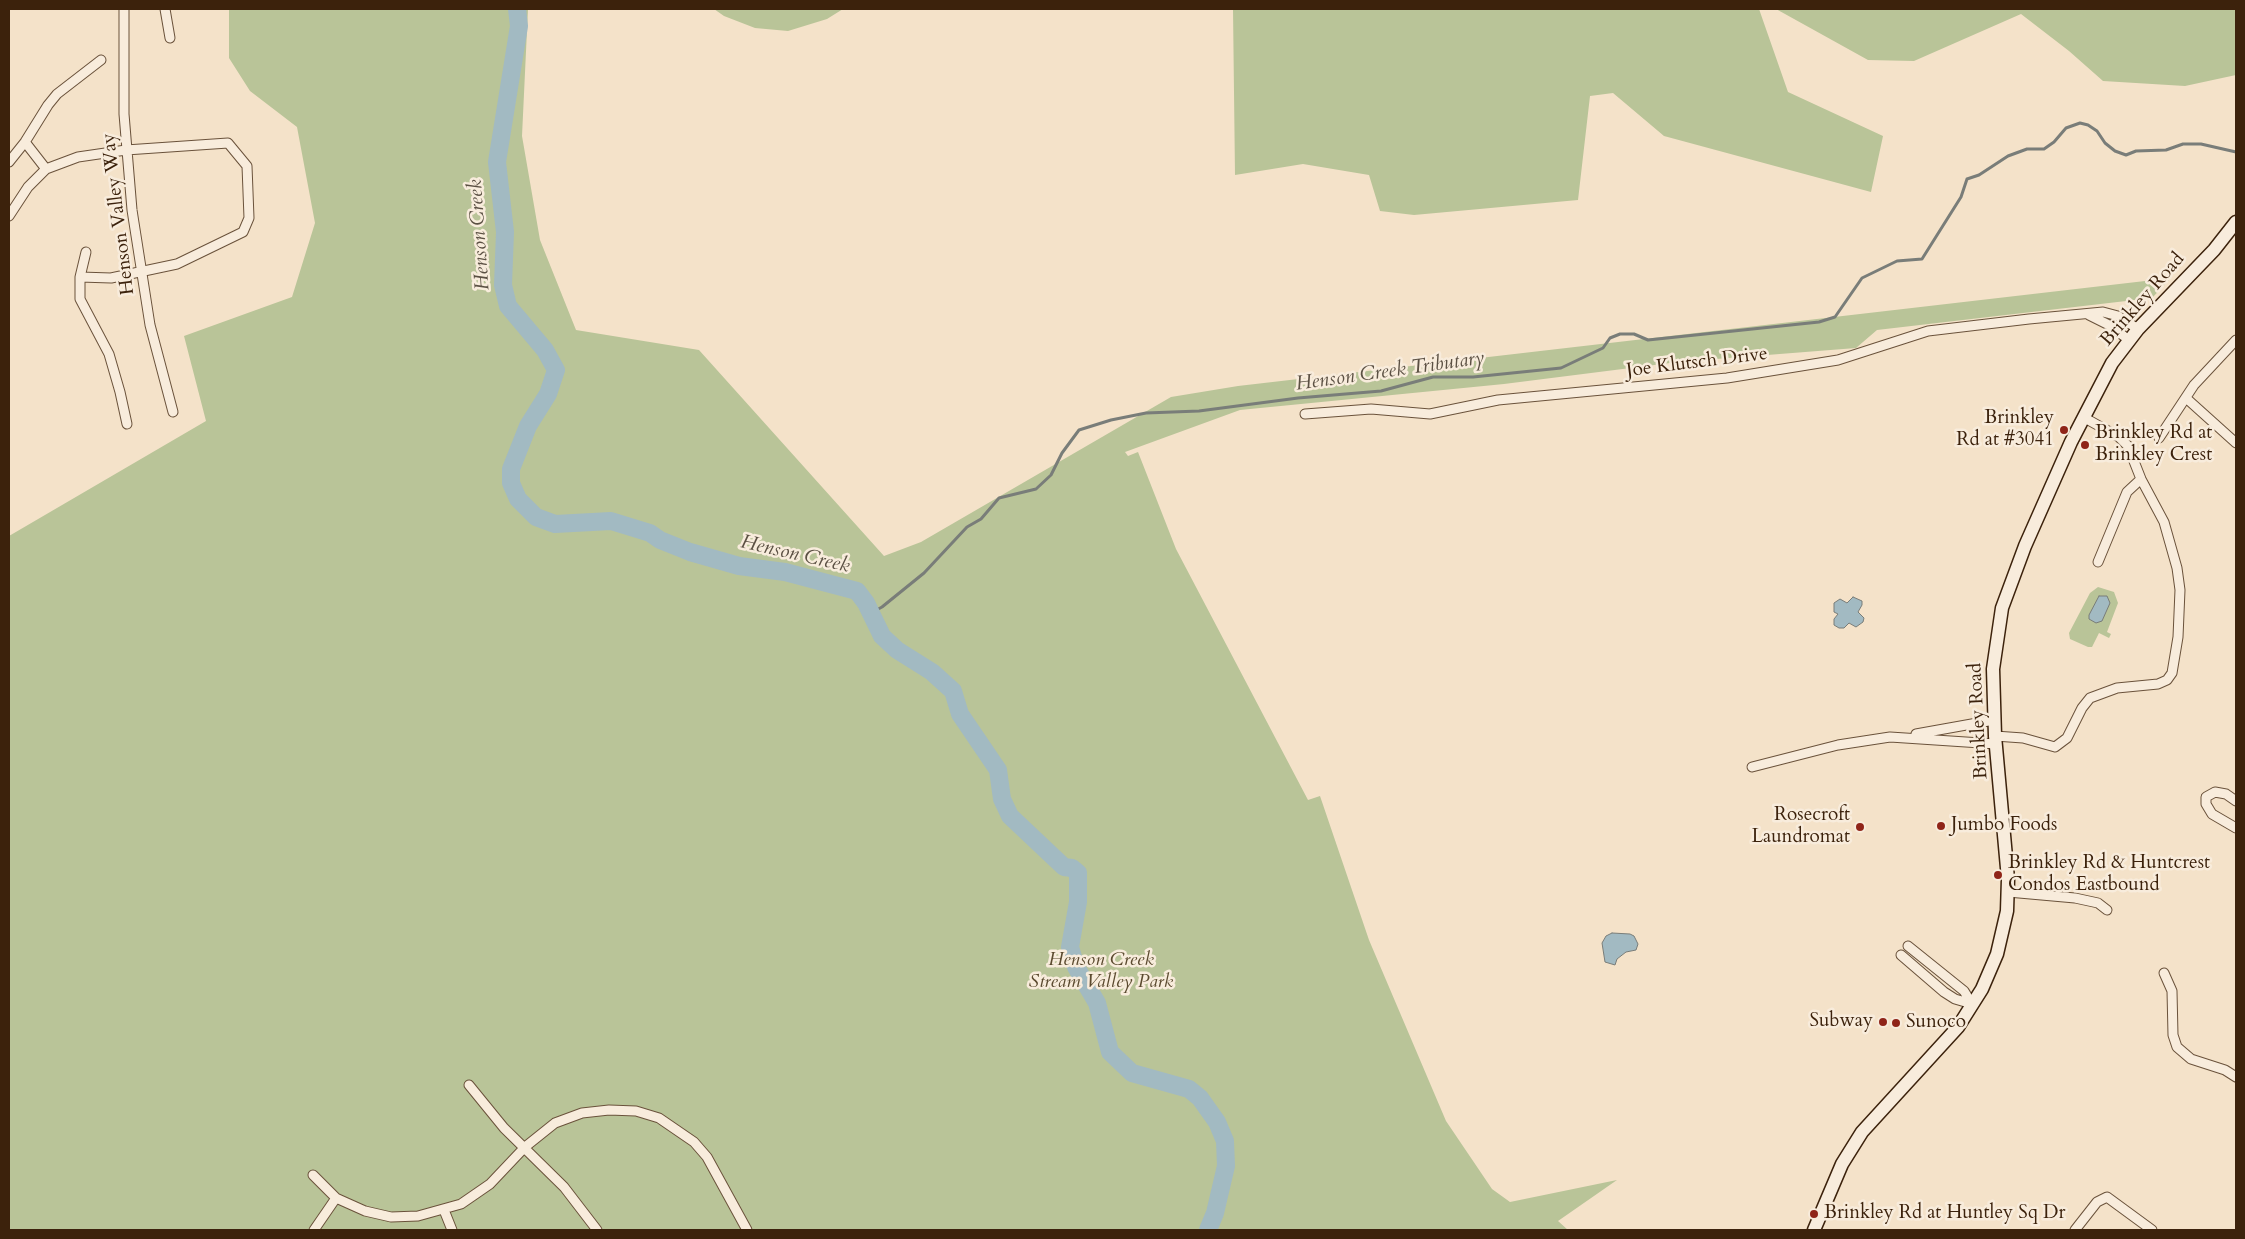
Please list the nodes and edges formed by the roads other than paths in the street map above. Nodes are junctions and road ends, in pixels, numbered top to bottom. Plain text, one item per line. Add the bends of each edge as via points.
1 (124, 9) edge
2 (165, 9) edge
3 (170, 38) dead end
4 (101, 60) dead end
5 (25, 142) junction
6 (126, 150) junction
7 (9, 162) edge
8 (46, 169) junction
9 (9, 216) edge
10 (2236, 222) edge
11 (86, 252) dead end
12 (141, 273) junction
13 (80, 277) junction
14 (2089, 315) junction
15 (2138, 329) junction
16 (2129, 340) junction
17 (2236, 340) edge
18 (2186, 398) junction
19 (173, 412) dead end
20 (1305, 414) dead end
21 (2084, 417) junction
22 (127, 424) dead end
23 (2159, 438) dead end
24 (2236, 443) edge
25 (2141, 479) junction
26 (2098, 562) dead end
27 (1994, 720) junction
28 (1904, 737) junction
29 (1996, 740) junction
30 (1752, 767) dead end
31 (2236, 801) edge
32 (2236, 828) edge
33 (2008, 892) junction
34 (2107, 910) dead end
35 (1908, 946) dead end
36 (1901, 955) dead end
37 (2164, 973) dead end
38 (1972, 1004) junction
39 (2236, 1077) edge
40 (470, 1086) dead end
41 (525, 1147) junction
42 (313, 1175) dead end
43 (336, 1198) junction
44 (444, 1210) junction
45 (314, 1230) edge
46 (452, 1230) edge
47 (597, 1230) edge
48 (747, 1230) edge
49 (1814, 1230) edge
50 (2075, 1230) edge
51 (2152, 1230) edge

1 - 6 street, Henson Valley Way
2 - 3 street
4 - 5 street via 57,94
5 - 7 street
5 - 8 street
6 - 8 street via 78,157
6 - 12 street, Henson Valley Way
6 - 12 street via 228,143 247,166 249,218 243,232 177,264
8 - 9 street via 28,186
10 - 15 main road, Brinkley Road via 2214,250
11 - 13 street
12 - 13 street via 111,278
12 - 19 street, Henson Valley Way via 150,325
13 - 22 street via 80,299 109,354
14 - 15 street, Joe Klutsch Drive via 2108,313
14 - 16 street
14 - 20 street, Joe Klutsch Drive via 1928,331 1838,360 1727,378 1498,400 1430,414 1371,409
15 - 16 main road, Brinkley Road
16 - 21 main road, Brinkley Road via 2112,363
17 - 18 street
18 - 23 street
18 - 24 street
21 - 25 street via 2128,446
21 - 27 main road, Brinkley Road via 2025,546 2002,608 1993,669
25 - 26 street via 2127,492
25 - 29 street via 2164,522 2177,568 2180,590 2178,637 2170,676 2158,684 2117,688 2090,698 2067,738 2055,748 2023,738
27 - 28 street
27 - 29 main road, Brinkley Road
28 - 29 street
28 - 30 street via 1838,745
29 - 33 main road, Brinkley Road
31 - 32 street via 2215,792 2206,797 2212,814
33 - 34 street via 2075,898 2098,903
33 - 38 main road, Brinkley Road via 1997,954
35 - 38 street via 1964,991
36 - 38 street via 1944,992
37 - 39 street via 2172,991 2173,1035 2178,1047 2191,1059
38 - 49 main road, Brinkley Road via 1947,1039 1862,1132 1842,1164
40 - 41 street via 499,1122
41 - 44 street via 490,1184 461,1204
41 - 47 street via 564,1187
41 - 48 street via 556,1123 582,1113 636,1111 660,1118 694,1142 707,1157
42 - 43 street
43 - 44 street via 365,1211 391,1217 418,1216
43 - 45 street
44 - 46 street
50 - 51 street via 2097,1202 2107,1197

